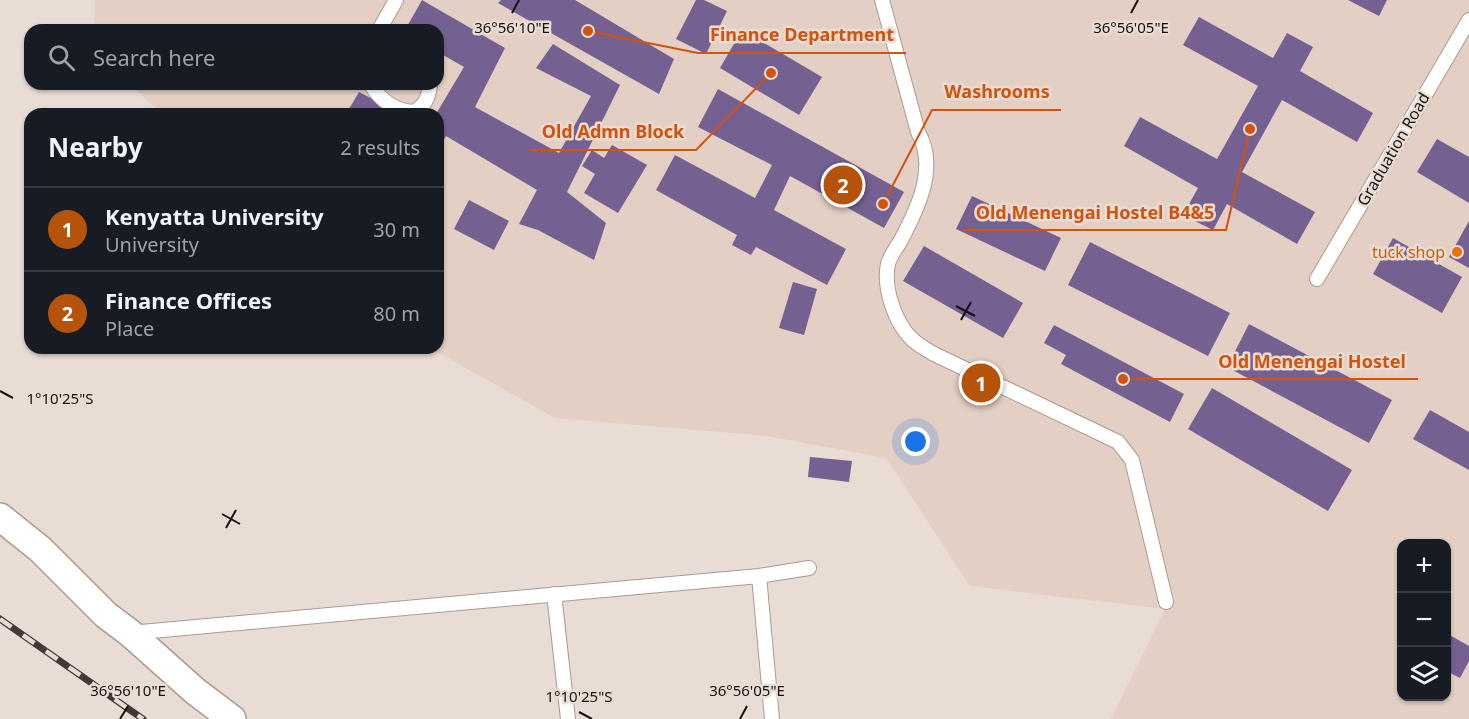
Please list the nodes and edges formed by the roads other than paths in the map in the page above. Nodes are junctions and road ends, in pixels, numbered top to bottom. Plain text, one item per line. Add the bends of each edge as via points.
1 (396, 0) edge
2 (882, 0) edge
3 (1469, 20) edge
4 (385, 24) edge
5 (375, 90) edge
6 (428, 90) edge
7 (396, 108) edge
8 (420, 108) edge
9 (1317, 279) dead end
10 (0, 517) edge
11 (809, 568) dead end
12 (759, 576) junction
13 (554, 594) junction
14 (1166, 602) dead end
15 (130, 633) junction
16 (232, 719) edge
17 (568, 719) edge
18 (772, 719) edge

1 - 4 lane
2 - 14 lane via 918,132 925,144 927,171 917,210 888,264 889,297 900,325 932,353 1118,442 1132,460
3 - 9 lane, Graduation Road
5 - 7 lane
6 - 8 lane via 428,98
10 - 15 street
11 - 12 lane
12 - 13 lane
12 - 18 lane
13 - 15 lane
13 - 17 lane
15 - 16 street

